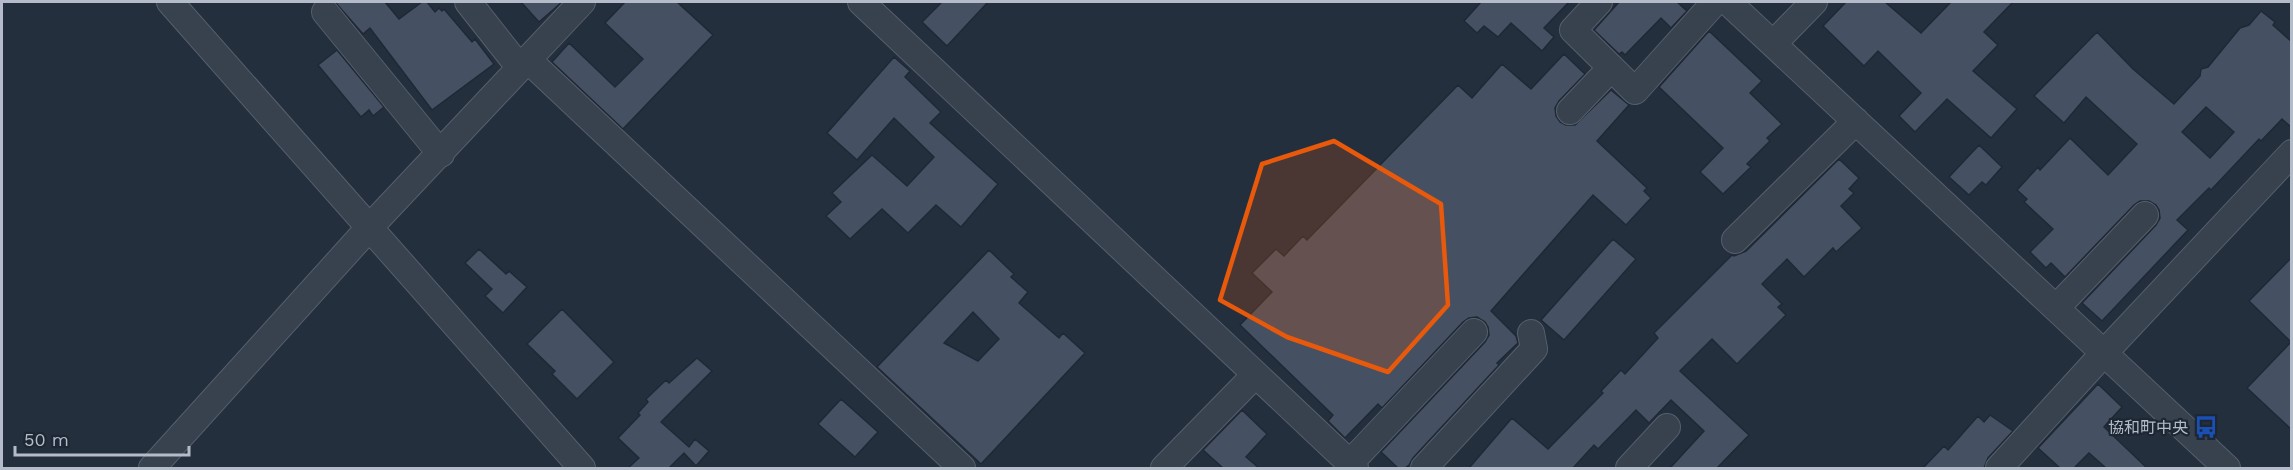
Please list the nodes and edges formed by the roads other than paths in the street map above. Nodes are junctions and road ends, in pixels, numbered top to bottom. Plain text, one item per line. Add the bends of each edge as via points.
1 (170, 2) edge
2 (468, 2) edge
3 (582, 2) edge
4 (861, 2) edge
5 (1599, 2) edge
6 (1715, 2) edge
7 (1728, 2) edge
8 (1814, 2) edge
9 (325, 12) dead end
10 (1773, 44) junction
11 (524, 63) junction
12 (1611, 68) junction
13 (1570, 111) dead end
14 (1856, 121) junction
15 (2292, 153) edge
16 (441, 154) junction
17 (2145, 215) dead end
18 (368, 229) junction
19 (1735, 240) dead end
20 (2056, 308) junction
21 (1474, 332) dead end
22 (1531, 333) dead end
23 (2104, 352) junction
24 (1255, 375) junction
25 (1667, 426) dead end
26 (1352, 466) edge
27 (152, 468) edge
28 (582, 468) edge
29 (962, 468) edge
30 (1164, 468) edge
31 (1424, 468) edge
32 (1629, 468) edge
33 (1999, 468) edge
34 (2227, 468) edge

1 - 18 street
2 - 11 street
3 - 11 street
4 - 24 street
5 - 12 street via 1574,30
6 - 12 street via 1635,91
7 - 10 street
8 - 10 street
9 - 16 street
10 - 14 street
11 - 16 street
11 - 29 street
12 - 13 street
14 - 19 street
14 - 20 street
15 - 23 street
16 - 18 street
17 - 20 street
18 - 27 street
18 - 28 street
20 - 23 street
21 - 26 street
22 - 31 street via 1534,349
23 - 33 street
23 - 34 street
24 - 26 street
24 - 30 street
25 - 32 street

